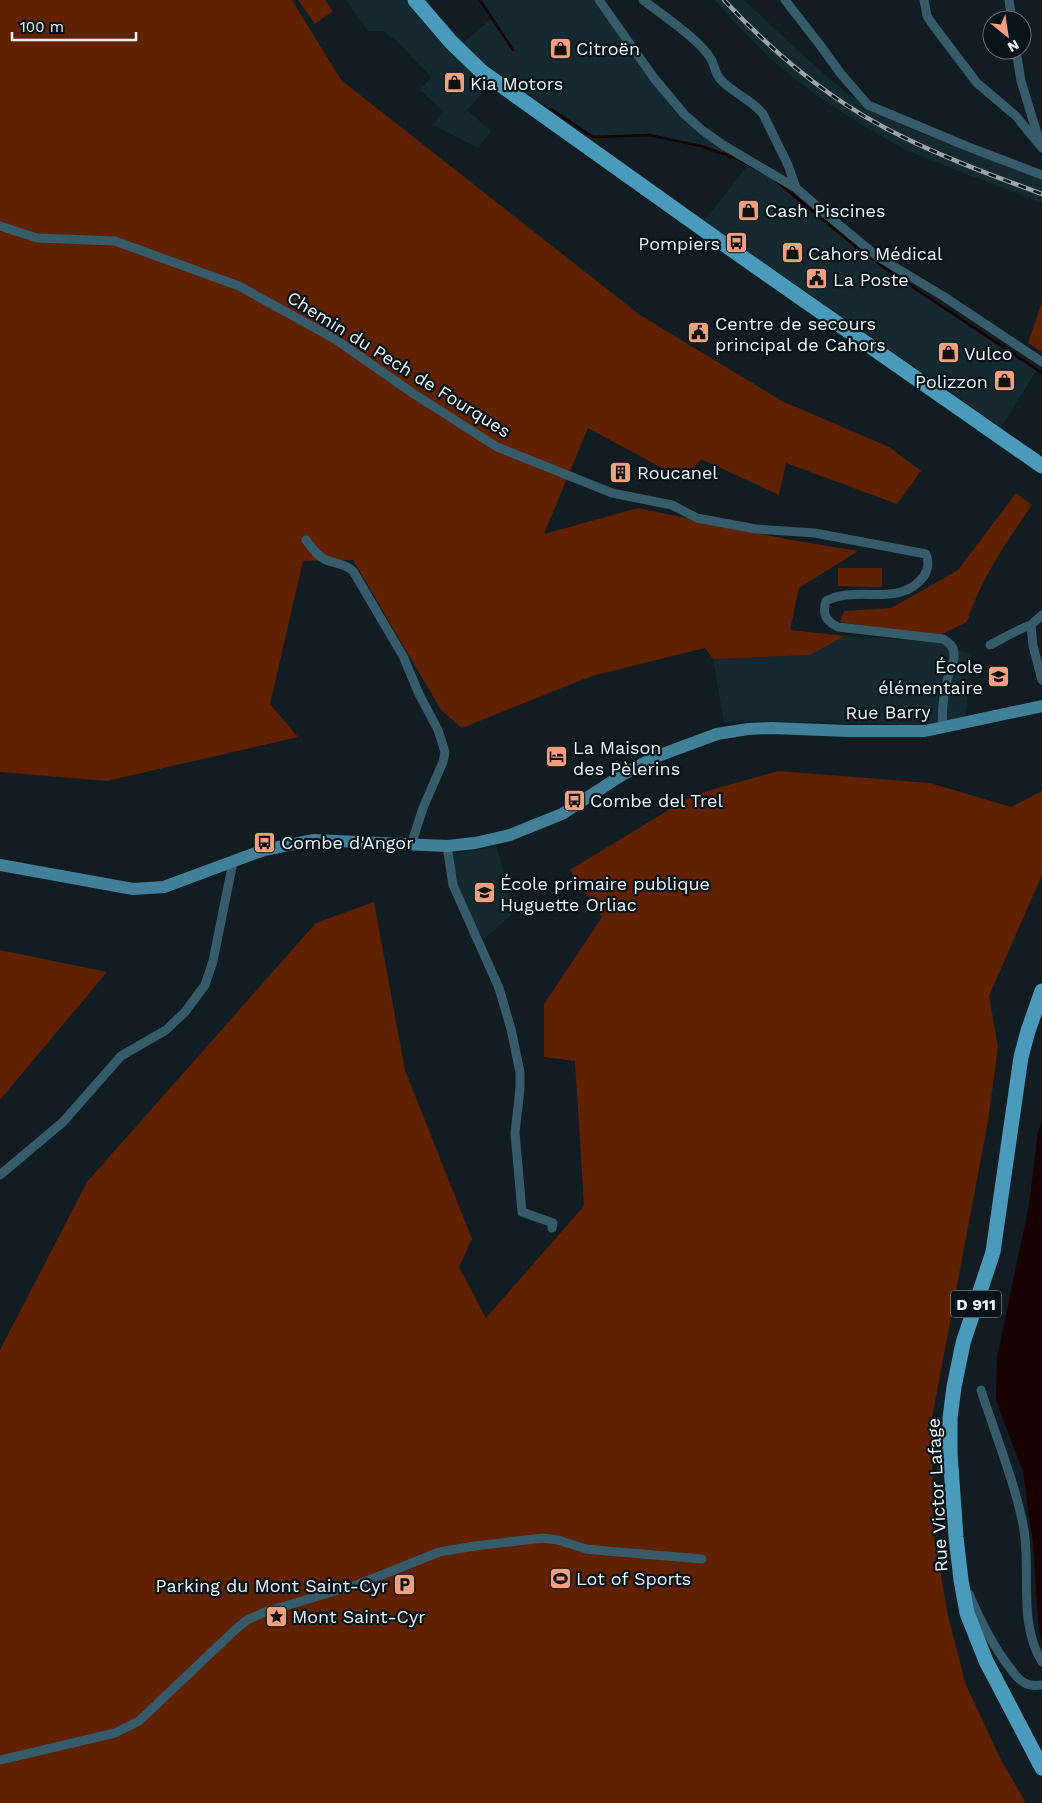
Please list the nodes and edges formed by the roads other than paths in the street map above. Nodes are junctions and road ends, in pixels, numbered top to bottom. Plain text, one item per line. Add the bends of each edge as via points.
1 (415, 0) edge
2 (599, 0) edge
3 (644, 0) edge
4 (785, 0) edge
5 (924, 0) edge
6 (1018, 60) edge
7 (1041, 145) edge
8 (1042, 174) edge
9 (796, 188) junction
10 (0, 226) edge
11 (1042, 362) edge
12 (1042, 466) edge
13 (306, 540) dead end
14 (1042, 615) edge
15 (1031, 625) junction
16 (990, 645) dead end
17 (1042, 680) edge
18 (1042, 706) edge
19 (943, 728) junction
20 (411, 845) junction
21 (447, 846) junction
22 (231, 862) junction
23 (0, 865) edge
24 (1042, 991) edge
25 (0, 1175) edge
26 (552, 1228) dead end
27 (981, 1390) dead end
28 (702, 1558) dead end
29 (961, 1580) junction
30 (1042, 1662) edge
31 (1042, 1685) edge
32 (0, 1760) edge
33 (1042, 1768) edge

1 - 12 main road via 451,42 481,70
2 - 9 street via 654,78 684,114 723,145
3 - 9 street via 694,40 711,59 720,79 758,107
4 - 8 street via 868,105
5 - 7 street via 927,16 977,83 1016,116
6 - 7 street
9 - 11 street via 878,257 944,296
10 - 19 street, Chemin du Pech de Fourques via 37,238 115,241 240,286 335,339 497,446 612,493 672,505 697,518 756,529 815,533 926,554 929,562 918,583 890,595 841,595 826,601 824,616 838,627 943,639 949,643 955,655 948,678
13 - 20 street via 314,552 326,560 346,564 353,571 403,656 438,730 445,752 444,762 423,808
14 - 15 street
15 - 16 street
15 - 17 street
18 - 19 street, Rue Barry
19 - 21 street, Rue Barry via 925,732 748,729 717,734 655,757 562,814 528,829 500,838
20 - 21 street, Rue Barry
20 - 22 street, Rue Barry via 314,840 264,850
21 - 26 street via 453,885 499,988 518,1063 520,1088 515,1133 522,1212 554,1223
22 - 23 street, Rue Barry via 164,887 133,890
22 - 25 street via 217,950 205,985 185,1012 166,1030 122,1056 63,1122
24 - 29 main road, Rue Victor Lafage / D 911 via 1021,1057 993,1252 963,1344 954,1387 950,1453
27 - 30 street via 1024,1529 1029,1629
28 - 32 street via 600,1550 543,1538 434,1554 359,1584 248,1620 128,1728
29 - 31 street via 982,1625 1011,1670 1023,1682 1032,1686
29 - 33 main road, Rue Victor Lafage / D 911 via 967,1613 986,1661

